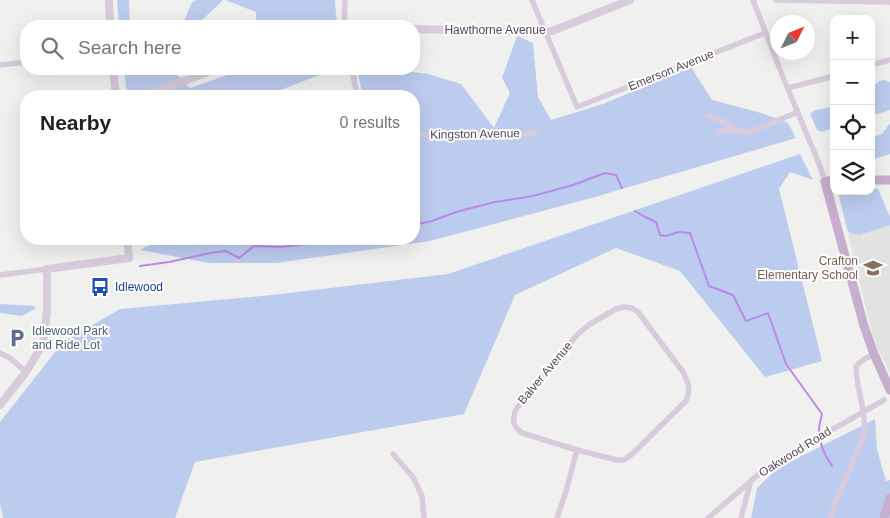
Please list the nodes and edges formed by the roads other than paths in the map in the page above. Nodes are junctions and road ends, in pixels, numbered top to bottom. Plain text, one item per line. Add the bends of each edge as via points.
1 (109, 0) edge
2 (345, 0) edge
3 (532, 0) edge
4 (630, 0) edge
5 (753, 0) edge
6 (776, 0) edge
7 (890, 2) edge
8 (110, 20) edge
9 (344, 20) edge
10 (420, 29) edge
11 (545, 32) junction
12 (765, 33) junction
13 (890, 60) edge
14 (20, 63) edge
15 (875, 64) edge
16 (0, 65) edge
17 (114, 75) edge
18 (200, 75) edge
19 (353, 75) edge
20 (830, 77) edge
21 (788, 88) junction
22 (115, 90) edge
23 (160, 90) edge
24 (356, 90) edge
25 (798, 112) junction
26 (708, 116) dead end
27 (718, 132) dead end
28 (739, 132) junction
29 (536, 133) dead end
30 (420, 135) edge
31 (875, 180) edge
32 (890, 180) edge
33 (829, 181) edge
34 (129, 245) edge
35 (47, 269) junction
36 (0, 275) edge
37 (0, 353) edge
38 (874, 354) junction
39 (26, 372) junction
40 (890, 390) edge
41 (887, 399) edge
42 (0, 404) edge
43 (577, 450) junction
44 (394, 454) dead end
45 (751, 480) junction
46 (890, 498) edge
47 (424, 518) edge
48 (557, 518) edge
49 (708, 518) edge
50 (741, 518) edge
51 (831, 518) edge
52 (884, 518) edge

1 - 8 street
2 - 9 street
3 - 11 street
4 - 11 street, Hawthorne Avenue
5 - 12 street
6 - 7 street
10 - 11 street, Hawthorne Avenue
11 - 12 street, Emerson Avenue via 577,107
12 - 21 street
13 - 15 street
14 - 16 street
17 - 22 street
18 - 23 street
19 - 24 street
20 - 21 street
21 - 25 street
25 - 28 street via 750,132
25 - 33 street
26 - 28 street
27 - 28 street
29 - 30 street, Kingston Avenue
31 - 32 main road
33 - 38 main road via 864,326
34 - 35 street via 132,258
35 - 36 street
35 - 39 street via 44,344
37 - 39 street
38 - 40 main road
38 - 51 street via 856,366 864,436
39 - 42 street
41 - 45 street, Oakwood Road, bridge via 776,462
43 - 43 street, Balver Avenue via 522,433 516,428 513,418 516,408 577,335 616,309 632,308 683,372 688,382 686,401 624,460
43 - 48 street
44 - 47 street via 413,477 422,496
45 - 49 street, Oakwood Road
45 - 50 street
46 - 52 main road

